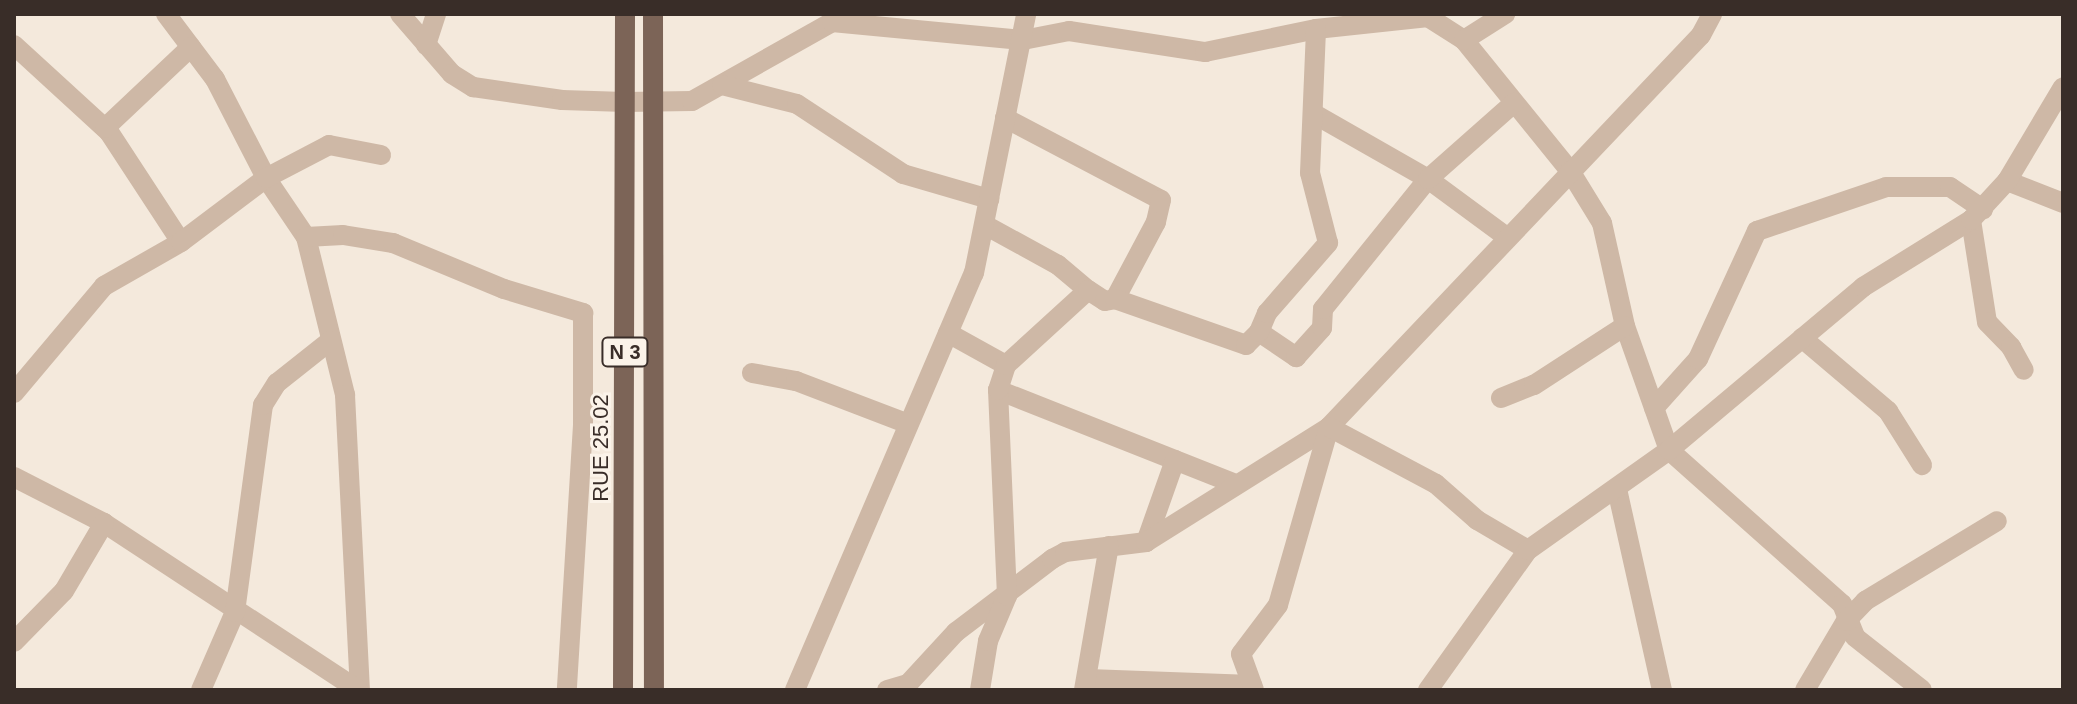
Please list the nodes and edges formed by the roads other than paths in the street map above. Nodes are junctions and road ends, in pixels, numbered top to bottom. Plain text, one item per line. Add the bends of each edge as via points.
1 (166, 14) edge
2 (400, 14) edge
3 (436, 14) edge
4 (625, 14) edge
5 (653, 14) edge
6 (1026, 14) edge
7 (1505, 14) edge
8 (1712, 14) edge
9 (833, 18) edge
10 (1316, 29) junction
11 (1023, 40) junction
12 (1464, 40) junction
13 (14, 45) edge
14 (426, 45) junction
15 (191, 47) junction
16 (722, 85) junction
17 (2063, 87) edge
18 (654, 101) junction
19 (625, 102) junction
20 (1514, 103) junction
21 (1316, 115) junction
22 (1005, 118) junction
23 (105, 128) junction
24 (381, 155) dead end
25 (1570, 171) junction
26 (266, 178) junction
27 (1428, 179) junction
28 (2007, 181) junction
29 (989, 199) junction
30 (2063, 203) edge
31 (1977, 214) junction
32 (985, 225) junction
33 (306, 237) junction
34 (1508, 238) junction
35 (181, 242) junction
36 (1088, 290) junction
37 (1115, 299) junction
38 (1625, 326) junction
39 (1259, 332) junction
40 (948, 333) junction
41 (1802, 338) junction
42 (330, 341) junction
43 (1006, 365) junction
44 (2024, 370) dead end
45 (752, 373) dead end
46 (998, 390) junction
47 (14, 393) edge
48 (1501, 398) dead end
49 (1654, 408) junction
50 (906, 423) junction
51 (1329, 427) junction
52 (1669, 450) junction
53 (1175, 460) junction
54 (1922, 465) dead end
55 (14, 477) edge
56 (1233, 483) junction
57 (1617, 489) junction
58 (1997, 521) dead end
59 (104, 523) junction
60 (1146, 542) junction
61 (1109, 546) junction
62 (1528, 550) junction
63 (1007, 596) junction
64 (235, 612) junction
65 (1846, 621) junction
66 (14, 642) edge
67 (1086, 684) edge
68 (801, 688) edge
69 (1253, 688) edge
70 (201, 690) edge
71 (359, 690) edge
72 (567, 690) edge
73 (623, 690) edge
74 (654, 690) edge
75 (887, 690) edge
76 (980, 690) edge
77 (1428, 690) edge
78 (1662, 690) edge
79 (1805, 690) edge
80 (1922, 690) edge

1 - 15 street
2 - 14 street
3 - 14 street
4 - 19 main road, RUE 25.02 / N 3
5 - 18 main road, N 3
6 - 11 street
7 - 12 street
8 - 25 street via 1701,35
9 - 11 street
9 - 16 street
10 - 11 street via 1205,52 1069,31
10 - 12 street via 1428,17
10 - 21 street
11 - 22 street
12 - 20 street
13 - 23 street
14 - 19 street via 452,74 473,87 562,100
15 - 23 street
15 - 26 street via 215,79
16 - 18 street via 692,101
16 - 29 street via 797,104 903,174
17 - 28 street
18 - 19 street
18 - 74 main road, N 3
19 - 73 main road, RUE 25.02 / N 3
20 - 25 street
20 - 27 street
21 - 27 street
21 - 39 street via 1310,173 1328,243 1267,313
22 - 29 street
22 - 37 street via 1161,200 1156,222
23 - 35 street
24 - 26 street via 329,145
25 - 34 street
25 - 38 street via 1607,234
26 - 33 street
26 - 35 street
27 - 34 street
27 - 39 street via 1323,309 1322,328 1296,357
28 - 30 street
28 - 31 street
29 - 32 street
31 - 41 street via 1863,287
31 - 44 street via 1987,322
31 - 49 street via 1950,187 1886,187 1757,231 1698,359
32 - 36 street via 1058,265
32 - 40 street via 974,273
33 - 42 street
33 - 72 street via 343,235 393,243 504,289 583,313 583,425
34 - 51 street
35 - 47 street via 104,286
36 - 37 street via 1105,301
36 - 43 street
37 - 39 street via 1246,345
38 - 48 street via 1534,385
38 - 49 street
40 - 43 street
40 - 50 street
41 - 52 street
41 - 54 street via 1888,411
42 - 64 street via 277,383 263,405
42 - 71 street via 345,395
43 - 46 street
45 - 50 street via 796,381
46 - 53 street
46 - 63 street
49 - 52 street
50 - 68 street
51 - 56 street
51 - 62 street via 1436,484 1477,520
51 - 69 street via 1278,605 1241,654
52 - 57 street
52 - 65 street via 1842,604
53 - 56 street
53 - 60 street
55 - 59 street
56 - 60 street
57 - 62 street
57 - 78 street
58 - 65 street via 1865,601
59 - 64 street
59 - 66 street via 64,591
60 - 61 street
61 - 63 street via 1065,552
61 - 67 street via 1085,664
62 - 77 street
63 - 75 street via 956,632 908,684
63 - 76 street via 988,641
64 - 70 street
64 - 71 street
65 - 79 street
65 - 80 street via 1864,646
67 - 69 street

